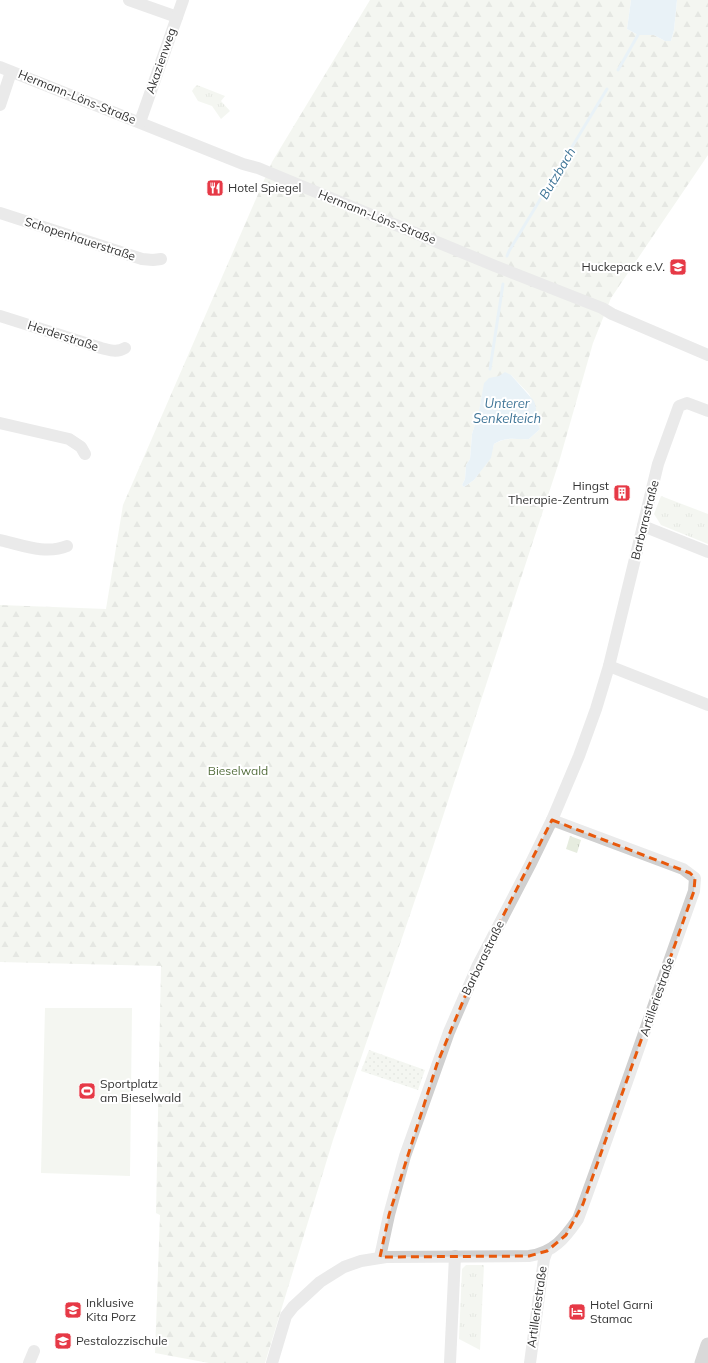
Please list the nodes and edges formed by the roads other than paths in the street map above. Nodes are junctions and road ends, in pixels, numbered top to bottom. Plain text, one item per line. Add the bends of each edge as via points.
1 (129, 0) edge
2 (183, 0) edge
3 (177, 17) junction
4 (0, 67) edge
5 (12, 72) junction
6 (0, 105) edge
7 (140, 122) junction
8 (0, 213) edge
9 (161, 259) dead end
10 (0, 316) edge
11 (125, 348) dead end
12 (708, 355) edge
13 (708, 412) edge
14 (0, 423) edge
15 (85, 454) dead end
16 (643, 526) junction
17 (0, 540) edge
18 (67, 546) dead end
19 (708, 552) edge
20 (609, 666) junction
21 (708, 705) edge
22 (552, 820) junction
23 (547, 1251) junction
24 (455, 1256) junction
25 (380, 1258) junction
26 (708, 1345) edge
27 (34, 1351) dead end
28 (29, 1363) edge
29 (272, 1363) edge
30 (450, 1363) edge
31 (530, 1363) edge
32 (702, 1363) edge

1 - 3 street
2 - 3 street, Akazienweg
3 - 7 street, Akazienweg
4 - 5 street, Hermann-Löns-Straße
5 - 6 street
5 - 7 street, Hermann-Löns-Straße
7 - 12 street, Hermann-Löns-Straße via 602,308
8 - 9 street, Schopenhauerstraße via 142,259
10 - 11 street, Herderstraße via 101,348 113,351
13 - 16 street, Barbarastraße via 687,403 679,406 658,464
14 - 15 street via 69,440
16 - 19 street
16 - 20 street, Barbarastraße
17 - 18 street via 52,551
20 - 21 street
20 - 22 street, Barbarastraße via 579,756
22 - 23 street, Artilleriestraße via 683,869 695,878 696,884 578,1219 566,1235
22 - 25 street, Barbarastraße via 478,965 449,1032 405,1156
23 - 24 street, Artilleriestraße via 529,1256
23 - 31 street, Artilleriestraße
24 - 25 street, Artilleriestraße
24 - 30 street
25 - 29 street, Artilleriestraße via 360,1261 333,1273 292,1307 286,1316
26 - 32 main road
27 - 28 street

